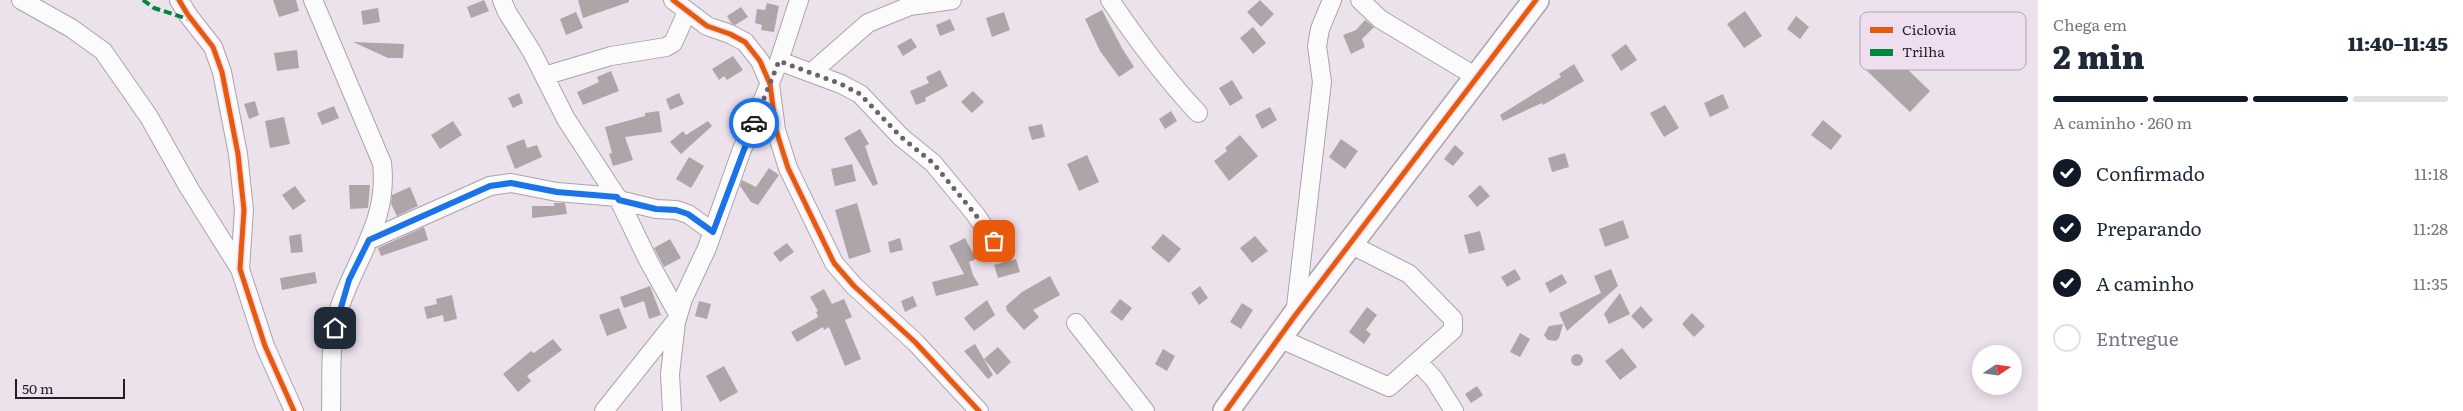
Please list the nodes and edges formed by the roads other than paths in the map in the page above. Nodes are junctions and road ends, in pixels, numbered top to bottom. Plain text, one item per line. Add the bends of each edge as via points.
1 (21, 0) edge
2 (180, 0) edge
3 (313, 0) edge
4 (502, 0) edge
5 (673, 0) edge
6 (799, 0) edge
7 (952, 0) edge
8 (1110, 0) edge
9 (1332, 0) edge
10 (1360, 0) edge
11 (1536, 0) edge
12 (687, 12) junction
13 (779, 61) junction
14 (811, 73) junction
15 (544, 76) junction
16 (1478, 78) junction
17 (770, 84) junction
18 (1198, 113) dead end
19 (618, 199) junction
20 (713, 232) junction
21 (369, 240) junction
22 (994, 241) dead end
23 (1350, 244) junction
24 (240, 269) junction
25 (1294, 317) junction
26 (677, 318) junction
27 (1076, 323) dead end
28 (1279, 338) junction
29 (1418, 362) junction
30 (294, 411) edge
31 (330, 411) edge
32 (604, 411) edge
33 (672, 411) edge
34 (979, 411) edge
35 (1145, 411) edge
36 (1226, 411) edge
37 (1454, 411) edge

1 - 24 street via 71,28 103,51 149,117
2 - 24 street via 213,47 222,72 238,154 244,210
3 - 21 street via 382,163 383,197
4 - 15 street
5 - 12 street
6 - 13 street
7 - 14 street via 910,6 868,23
8 - 18 street via 1163,76
9 - 25 street via 1317,46 1322,82
10 - 16 street via 1386,23
11 - 16 street
12 - 15 street via 673,43 612,56
12 - 17 street via 707,26 745,42 760,61
13 - 14 street
13 - 17 street
14 - 22 street via 860,94 901,137 933,163
15 - 19 street via 566,119
16 - 23 street
17 - 20 street via 741,152
17 - 34 street via 776,130 788,168 834,263 854,286 915,342
19 - 20 street via 688,214
19 - 21 street via 511,183 490,186
19 - 26 street
20 - 26 street
21 - 31 street via 349,280 338,314 332,343
23 - 25 street
23 - 29 street via 1409,274 1453,319 1453,330
24 - 30 street via 265,346
25 - 28 street
26 - 32 street
26 - 33 street via 670,374
27 - 35 street
28 - 29 street via 1389,387
28 - 36 street
29 - 37 street via 1434,378

